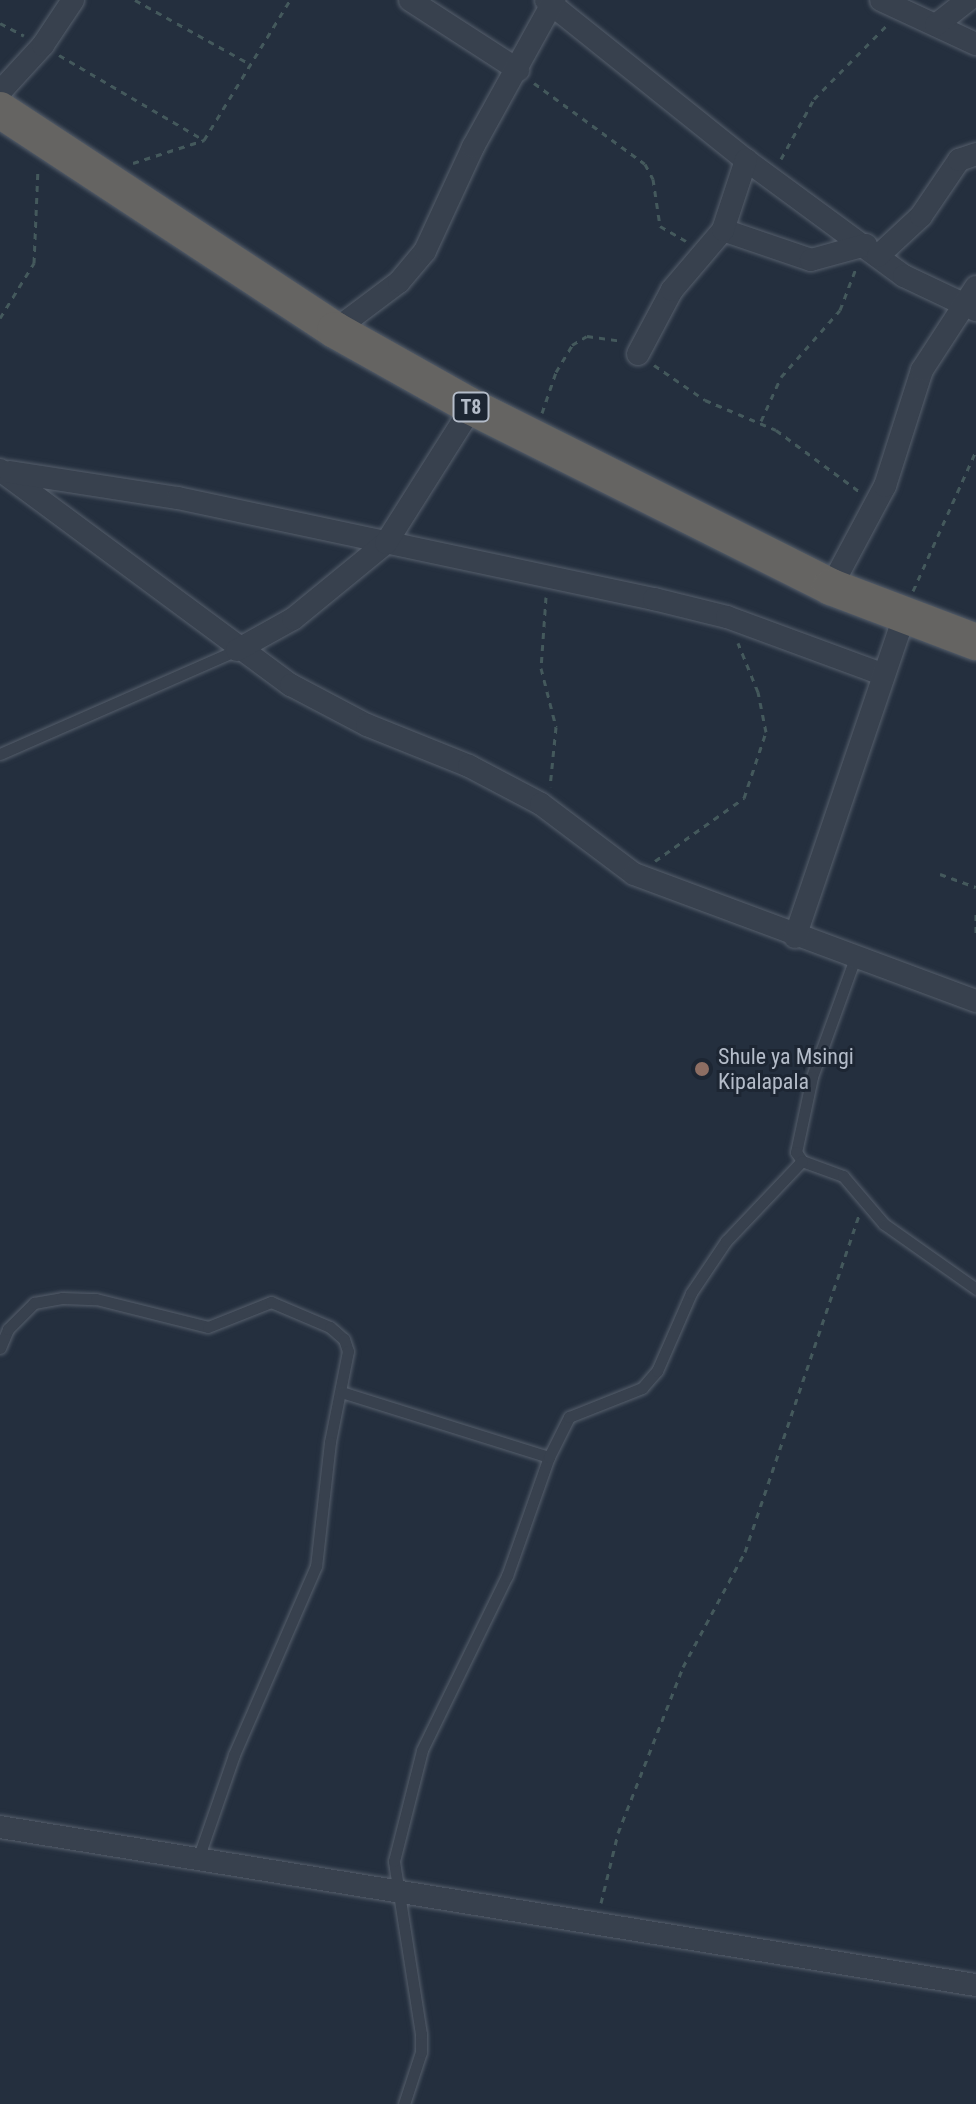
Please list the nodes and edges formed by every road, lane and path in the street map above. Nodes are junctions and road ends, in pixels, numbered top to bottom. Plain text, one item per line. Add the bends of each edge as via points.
1 (73, 0) edge
2 (135, 0) edge
3 (290, 0) edge
4 (410, 0) edge
5 (968, 0) edge
6 (551, 1) edge
7 (891, 6) edge
8 (0, 23) edge
9 (936, 25) junction
10 (976, 44) edge
11 (43, 45) junction
12 (252, 64) junction
13 (518, 70) junction
14 (0, 92) edge
15 (0, 110) edge
16 (39, 138) junction
17 (204, 140) junction
18 (976, 154) edge
19 (746, 160) junction
20 (98, 175) junction
21 (769, 175) junction
22 (723, 230) junction
23 (872, 250) junction
24 (708, 251) junction
25 (972, 301) edge
26 (0, 318) edge
27 (335, 330) junction
28 (638, 354) junction
29 (472, 407) junction
30 (761, 421) junction
31 (535, 441) junction
32 (976, 451) edge
33 (3, 470) edge
34 (876, 504) junction
35 (386, 543) junction
36 (549, 577) junction
37 (831, 587) junction
38 (905, 614) junction
39 (727, 617) junction
40 (975, 638) edge
41 (237, 650) junction
42 (882, 674) junction
43 (0, 754) edge
44 (541, 804) junction
45 (634, 874) junction
46 (940, 874) dead end
47 (976, 887) edge
48 (976, 914) edge
49 (976, 933) edge
50 (795, 937) junction
51 (855, 958) junction
52 (976, 1001) edge
53 (802, 1161) junction
54 (864, 1201) junction
55 (976, 1289) edge
56 (0, 1348) edge
57 (341, 1392) junction
58 (549, 1457) junction
59 (0, 1827) edge
60 (199, 1856) junction
61 (395, 1890) junction
62 (596, 1920) junction
63 (976, 1985) edge
64 (404, 2104) edge

1 - 11 street
2 - 12 path
3 - 12 path
4 - 13 street
5 - 9 street
6 - 13 street
6 - 19 street
7 - 9 street
7 - 21 path via 814,99
8 - 11 path
9 - 10 street
11 - 14 street
11 - 17 path
12 - 17 path
13 - 24 path via 645,164 653,179 660,226
13 - 27 street via 473,147 425,251 399,282
15 - 16 highway, T8
16 - 20 highway, T8
16 - 26 path via 34,263
17 - 20 path
18 - 23 street via 959,160 921,216
19 - 21 street
19 - 22 street
20 - 27 highway, T8
21 - 23 street
22 - 23 street via 811,260
22 - 24 street
23 - 25 street via 904,276
23 - 30 path via 857,265 840,310 781,377
24 - 28 street via 672,290
25 - 34 street via 922,370
27 - 29 highway, T8
28 - 30 path via 696,395
28 - 31 path via 607,336 587,336 572,345 556,372
29 - 31 highway, T8
29 - 35 street
30 - 34 path
31 - 37 highway, T8
32 - 38 path via 925,558
33 - 35 street via 178,498
33 - 41 street via 125,558
34 - 37 street
35 - 36 street
35 - 41 street via 293,619
36 - 39 street
36 - 44 path via 541,668 556,727 556,756 552,783
37 - 38 highway, T8
38 - 40 highway, T8
38 - 42 street
39 - 42 street
39 - 45 path via 758,692 766,732 744,798
41 - 43 lane
41 - 44 street via 367,725 469,766
42 - 50 street via 867,737
44 - 45 street
45 - 50 street
46 - 47 path
48 - 49 path
50 - 51 street
51 - 52 street
51 - 53 lane via 799,1126 796,1152
53 - 54 lane via 843,1176
53 - 58 lane via 726,1241 691,1293 657,1371 623,1399 579,1409 569,1417
54 - 55 lane via 884,1224
54 - 62 path via 780,1458 727,1591 683,1667 618,1833
56 - 57 lane via 8,1329 34,1303 62,1298 96,1299 208,1327 271,1302 330,1327 344,1339
57 - 58 lane
57 - 60 lane via 316,1566 234,1755
58 - 61 lane via 507,1576 422,1750 400,1825
59 - 60 street
60 - 61 street
61 - 62 street
61 - 64 lane via 421,2034 421,2052
62 - 63 street

